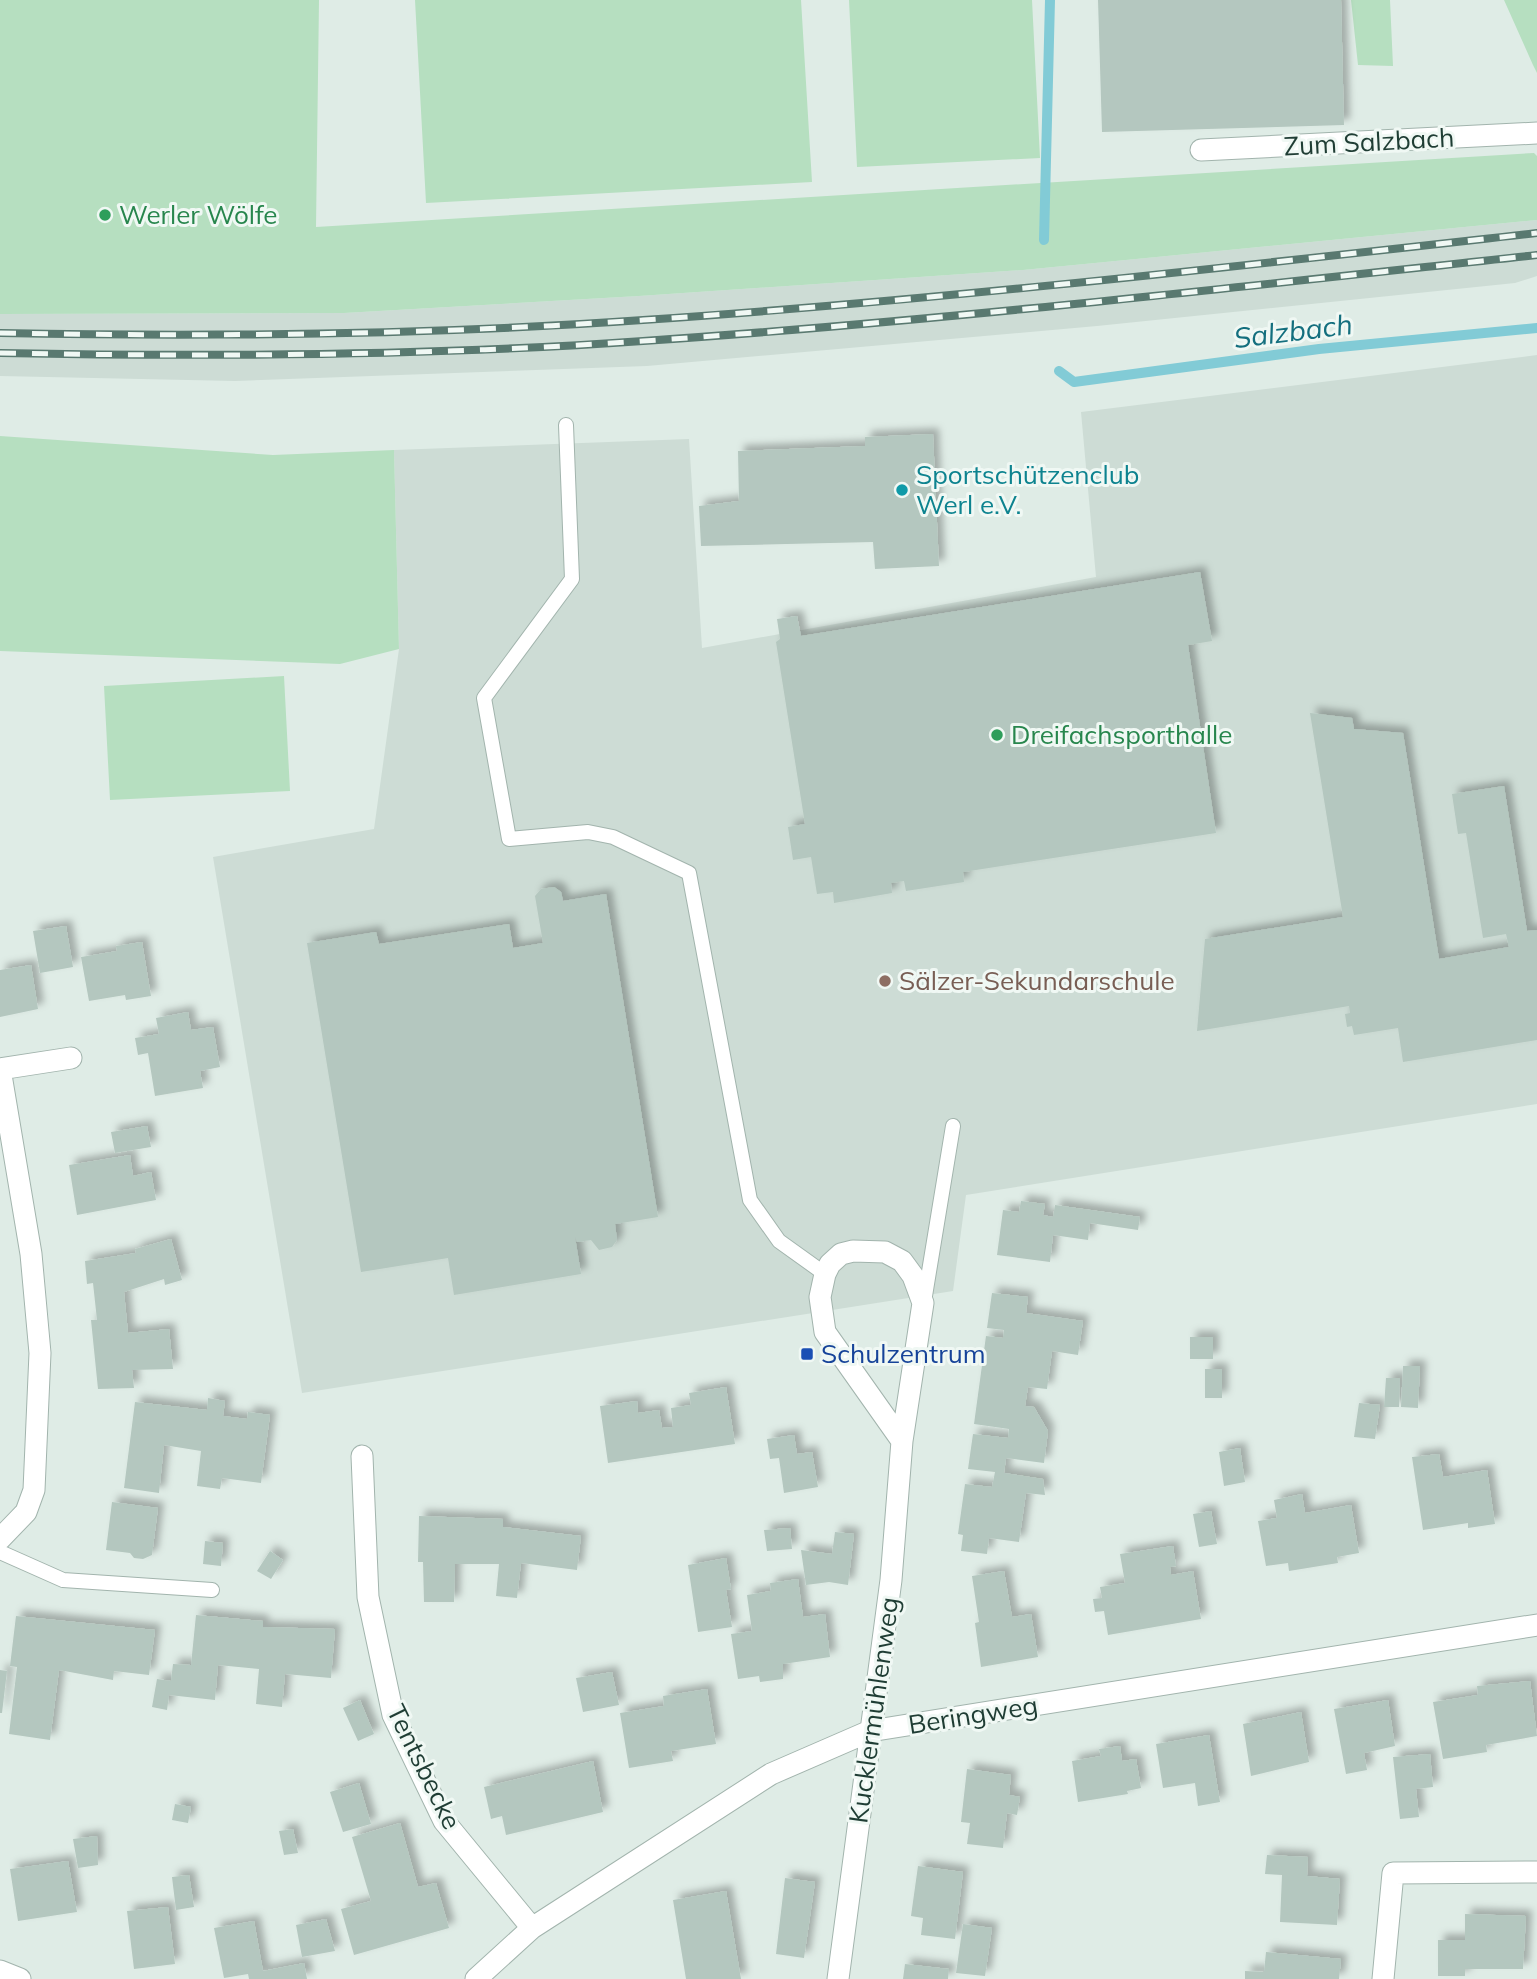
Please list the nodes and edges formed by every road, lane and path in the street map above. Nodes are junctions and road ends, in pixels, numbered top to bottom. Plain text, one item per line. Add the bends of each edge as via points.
1 (1537, 133) edge
2 (1202, 150) dead end
3 (565, 425) dead end
4 (71, 1058) dead end
5 (0, 1069) edge
6 (953, 1126) dead end
7 (825, 1274) junction
8 (923, 1303) junction
9 (902, 1441) junction
10 (362, 1456) dead end
11 (0, 1539) edge
12 (0, 1552) edge
13 (212, 1590) dead end
14 (1537, 1625) edge
15 (870, 1731) junction
16 (1537, 1872) edge
17 (533, 1928) junction
18 (0, 1971) edge
19 (20, 1979) edge
20 (477, 1979) edge
21 (838, 1979) edge
22 (1383, 1979) edge

1 - 2 street, Zum Salzbach
3 - 7 lane via 572,579 484,698 509,839 588,832 613,837 689,873 750,1200 779,1241
4 - 5 street
5 - 11 street via 31,1254 40,1353 34,1490 26,1512
6 - 8 lane
7 - 8 street via 841,1254 868,1249 885,1252 902,1261
7 - 9 street via 820,1297 825,1332
8 - 9 street, Kucklermühlenweg
9 - 15 street, Kucklermühlenweg via 891,1580
10 - 17 street, Tentsbecke via 368,1597 393,1715 444,1821
12 - 13 lane via 63,1580
14 - 15 street, Beringweg
15 - 17 street, Beringweg via 771,1774
15 - 21 street, Kucklermühlenweg
16 - 22 street via 1393,1873
17 - 20 street, Beringweg
18 - 19 street

